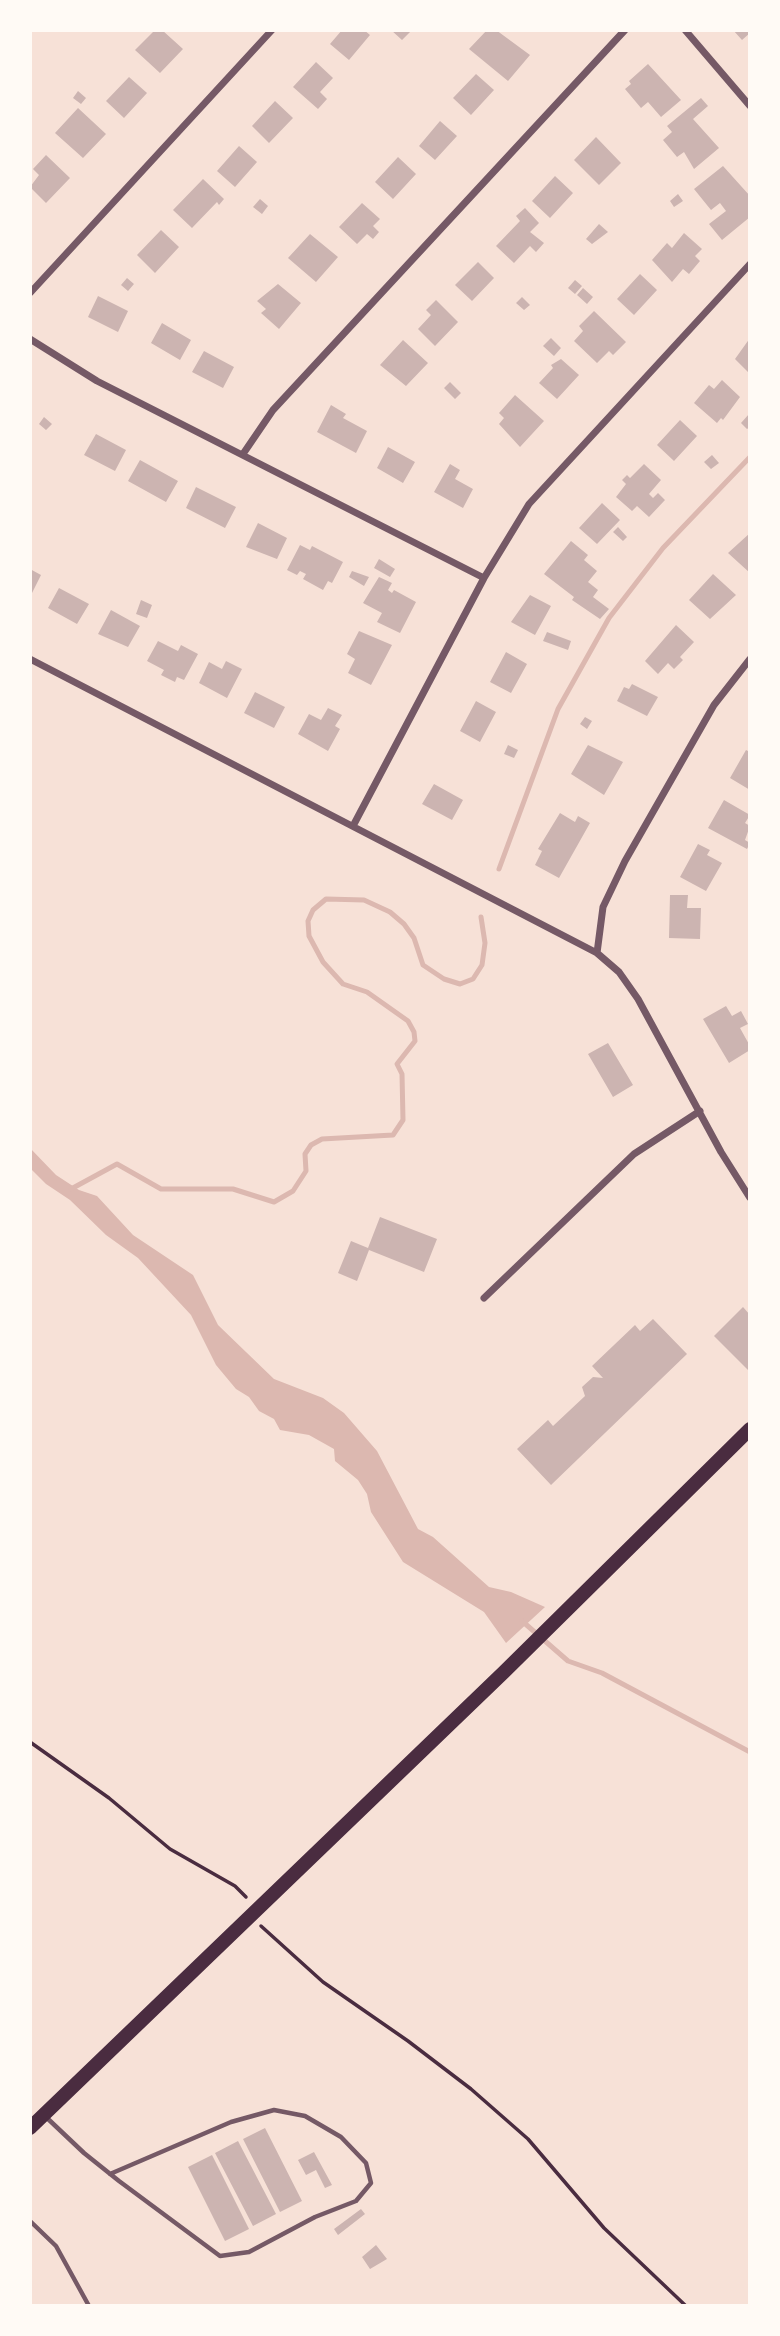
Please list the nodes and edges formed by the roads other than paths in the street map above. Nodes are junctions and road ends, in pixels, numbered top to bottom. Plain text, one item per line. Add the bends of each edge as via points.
1 (272, 30) edge
2 (625, 30) edge
3 (685, 30) edge
4 (750, 106) edge
5 (750, 264) edge
6 (30, 293) edge
7 (30, 339) edge
8 (243, 454) junction
9 (484, 578) junction
10 (30, 659) edge
11 (750, 659) edge
12 (353, 826) junction
13 (597, 953) junction
14 (700, 1111) junction
15 (750, 1198) edge
16 (484, 1298) dead end
17 (750, 1429) edge
18 (44, 2115) junction
19 (30, 2128) edge
20 (110, 2174) junction
21 (30, 2221) edge
22 (89, 2306) edge

1 - 6 street
2 - 8 street via 273,410
3 - 4 street
5 - 9 street via 529,504
7 - 8 street via 97,381
8 - 9 street
9 - 12 street
10 - 12 street
11 - 13 street via 714,705 625,861 603,907
12 - 13 street
13 - 14 street via 619,972 638,999
14 - 15 street
14 - 16 street via 634,1154
17 - 18 main road
18 - 19 main road
18 - 20 lane
20 - 20 lane via 220,2256 249,2252 356,2201 371,2183 366,2163 341,2137 305,2116 274,2110 231,2122
21 - 22 lane via 56,2246

